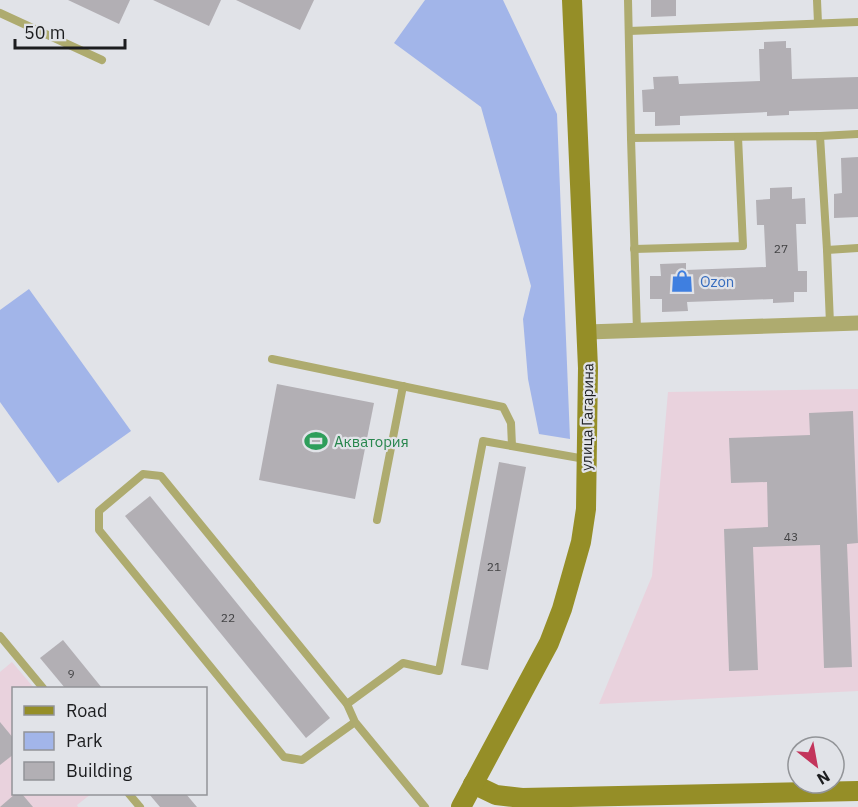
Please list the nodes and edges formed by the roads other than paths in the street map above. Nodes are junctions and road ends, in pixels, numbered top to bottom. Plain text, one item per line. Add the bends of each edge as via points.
1 (572, 0) edge
2 (628, 0) edge
3 (817, 0) edge
4 (0, 13) edge
5 (858, 22) edge
6 (818, 23) junction
7 (628, 31) junction
8 (102, 60) dead end
9 (858, 134) edge
10 (820, 136) junction
11 (738, 137) junction
12 (631, 138) junction
13 (634, 249) junction
14 (858, 249) edge
15 (827, 250) junction
16 (858, 323) edge
17 (830, 324) junction
18 (637, 330) junction
19 (586, 332) junction
20 (272, 360) dead end
21 (403, 386) junction
22 (512, 446) junction
23 (586, 459) junction
24 (377, 520) dead end
25 (0, 636) edge
26 (42, 687) edge
27 (347, 704) junction
28 (355, 722) junction
29 (473, 784) junction
30 (858, 791) edge
31 (130, 795) edge
32 (140, 807) edge
33 (425, 807) edge
34 (461, 807) edge

1 - 19 street, улица Гагарина
2 - 7 lane
3 - 6 lane
4 - 8 lane
5 - 6 lane
6 - 7 lane
7 - 12 lane
9 - 10 lane
10 - 11 lane
10 - 15 lane
11 - 12 lane
11 - 13 lane via 743,246
12 - 13 lane
13 - 18 lane
14 - 15 lane
15 - 17 lane
16 - 17 street
17 - 18 street
18 - 19 street
19 - 23 street, улица Гагарина
20 - 21 lane
21 - 22 lane via 502,406 512,423
21 - 24 lane
22 - 23 lane
22 - 27 lane via 483,441 439,670 403,663
23 - 29 street, улица Гагарина via 586,509 581,542 562,609 539,662
25 - 26 lane
27 - 28 lane
27 - 28 lane via 161,476 143,474 99,511 99,530 284,757 302,760
28 - 33 lane
29 - 30 street via 496,795 522,798
29 - 34 street, улица Гагарина
31 - 32 lane

